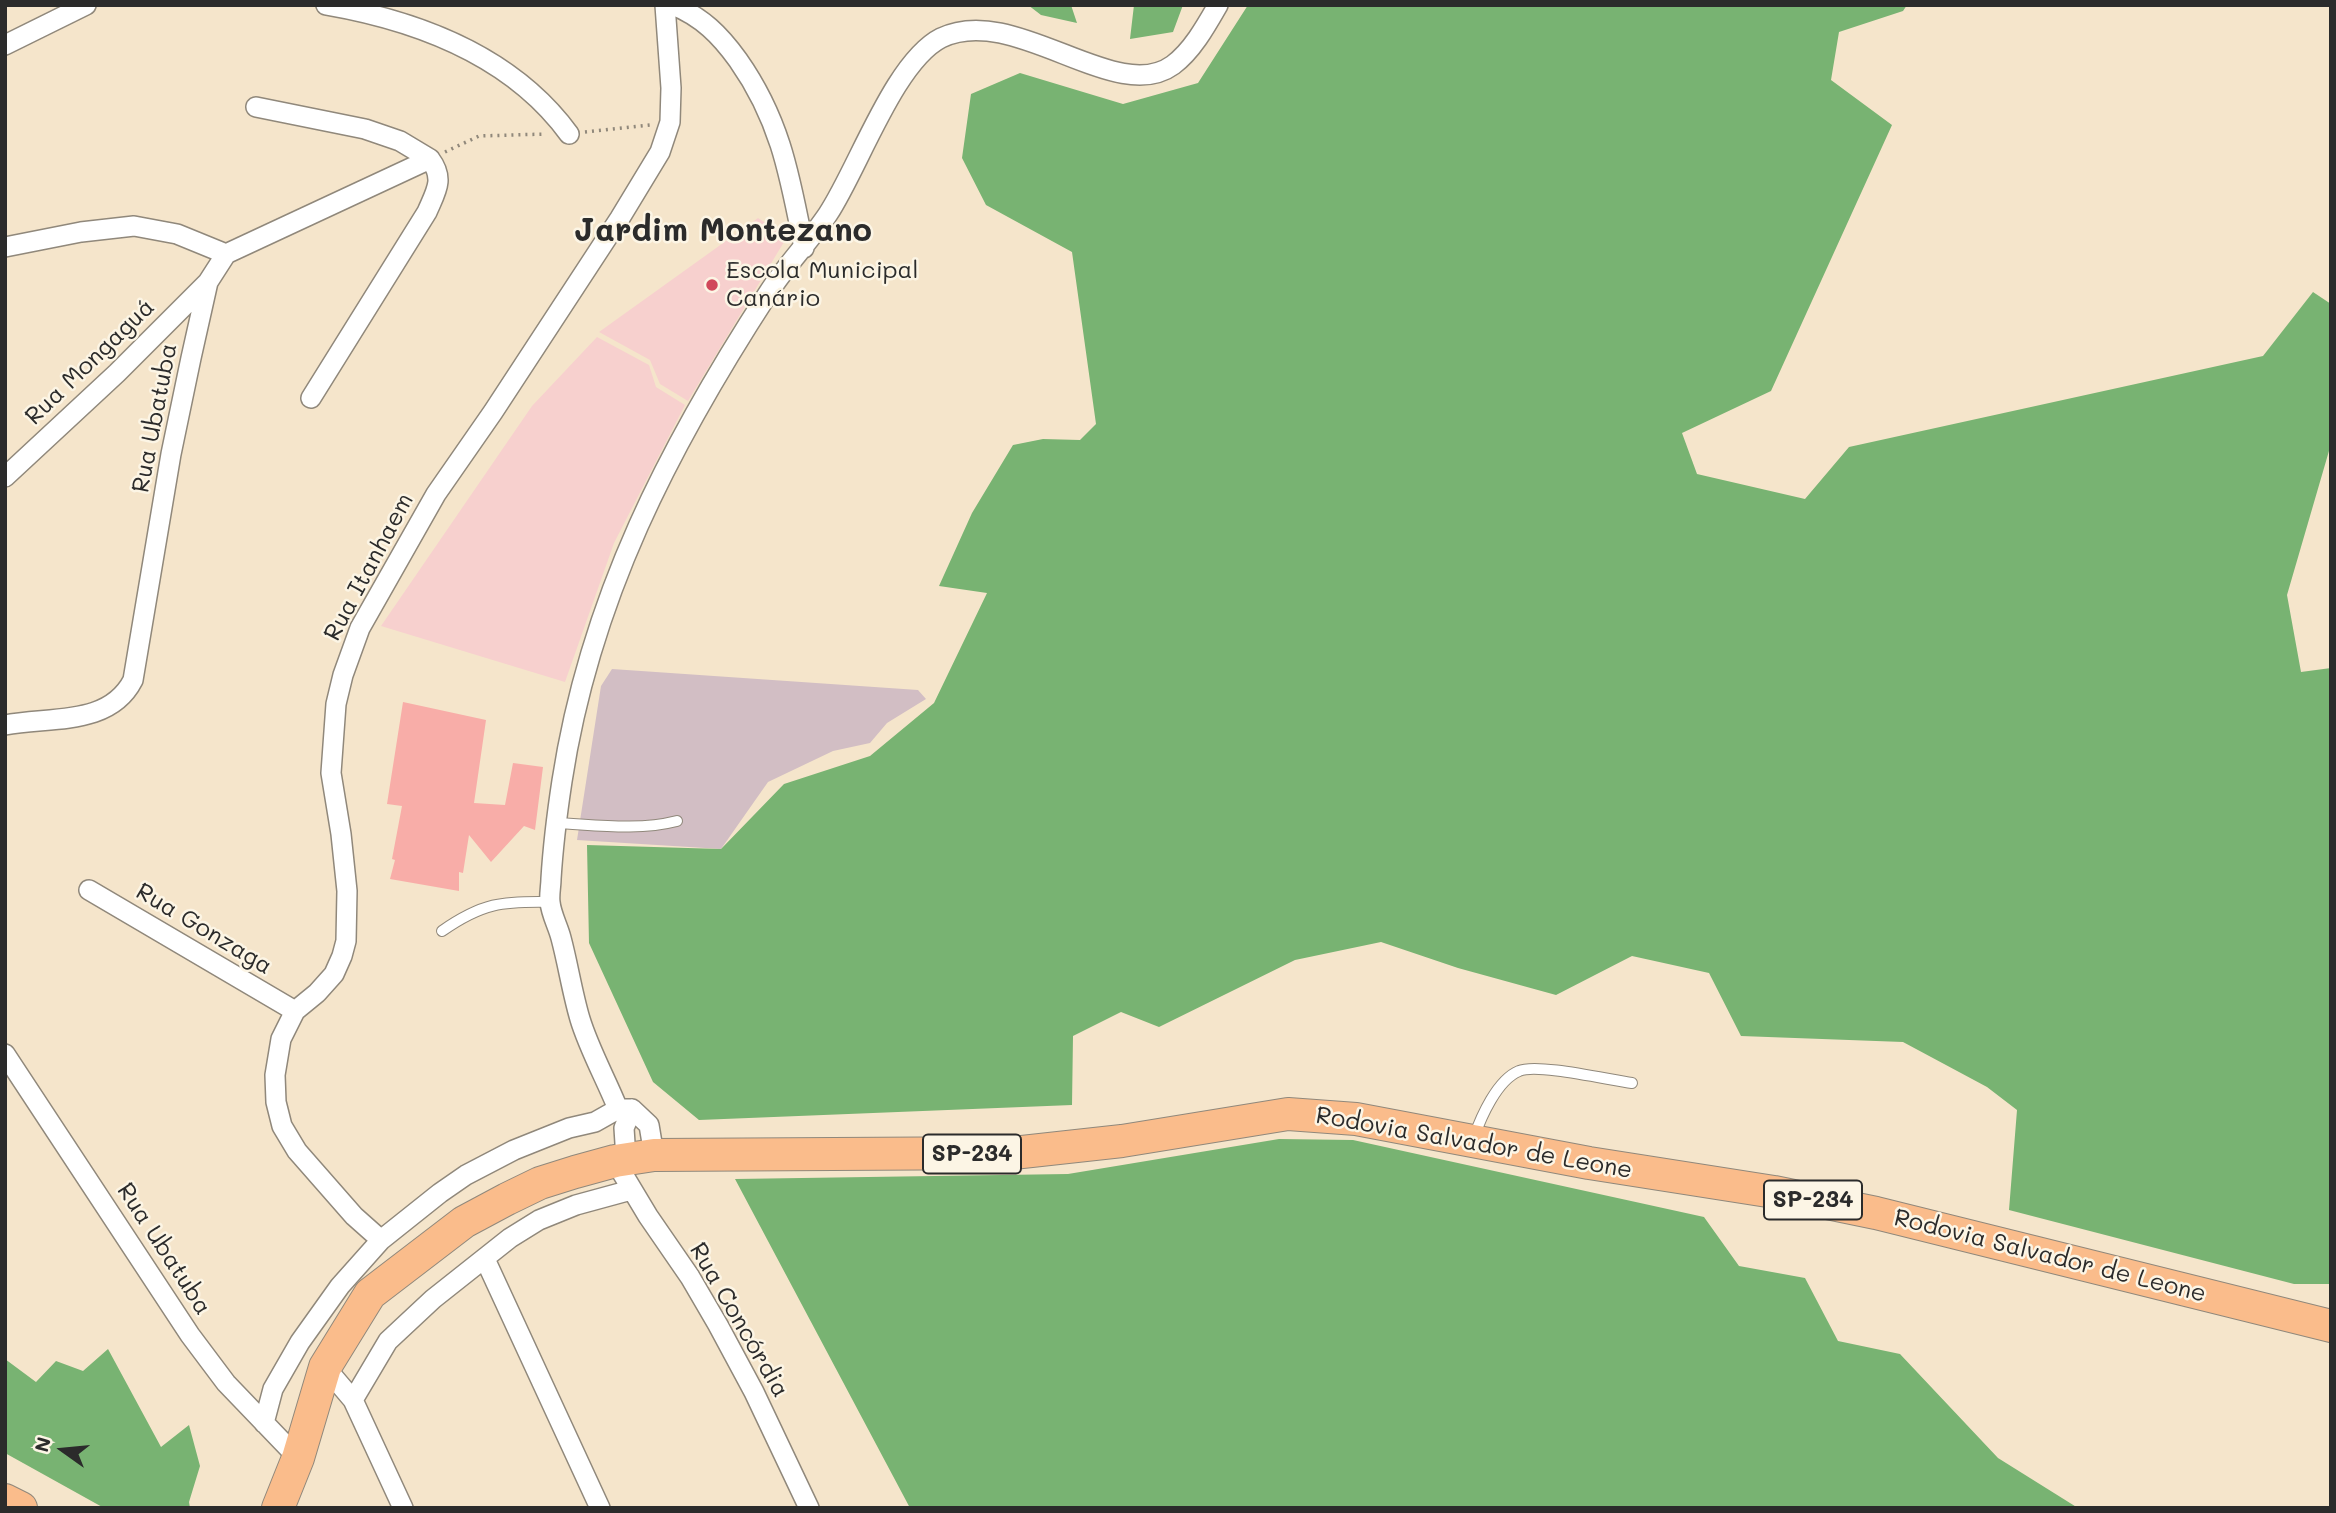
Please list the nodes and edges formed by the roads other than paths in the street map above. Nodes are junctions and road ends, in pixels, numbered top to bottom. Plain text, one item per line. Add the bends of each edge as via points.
1 (86, 5) edge
2 (326, 5) edge
3 (665, 5) edge
4 (673, 5) edge
5 (1213, 14) edge
6 (5, 45) edge
7 (256, 107) dead end
8 (569, 134) dead end
9 (430, 159) junction
10 (5, 247) edge
11 (804, 248) junction
12 (226, 254) junction
13 (208, 282) junction
14 (311, 398) dead end
15 (5, 477) edge
16 (5, 725) edge
17 (677, 821) dead end
18 (556, 823) junction
19 (89, 890) dead end
20 (550, 902) junction
21 (442, 931) dead end
22 (295, 1011) junction
23 (5, 1054) edge
24 (1632, 1083) dead end
25 (625, 1109) junction
26 (1472, 1141) junction
27 (632, 1158) junction
28 (631, 1190) junction
29 (381, 1241) junction
30 (485, 1259) junction
31 (2331, 1326) edge
32 (325, 1367) junction
33 (353, 1400) junction
34 (264, 1423) junction
35 (298, 1458) junction
36 (5, 1500) edge
37 (21, 1508) edge
38 (278, 1508) edge
39 (403, 1508) edge
40 (600, 1508) edge
41 (809, 1508) edge

1 - 6 street
2 - 8 street via 434,33 486,57 538,98
3 - 22 street, Rua Itanhaem via 670,122 660,152 436,494 350,649 336,704 331,773 347,891 346,941 334,974
4 - 11 street via 696,16 722,38 764,100 791,181
5 - 11 street via 1171,67 1150,75 1105,69 991,31 957,32 942,38 918,55 831,210
7 - 9 street via 365,129 400,141
9 - 12 street
9 - 14 street via 439,179 427,212
10 - 12 street via 134,226 177,234
11 - 18 street via 771,289 724,364 638,522 583,678
12 - 13 street, Rua Ubatuba
13 - 15 street, Rua Mongaguá
13 - 16 street, Rua Ubatuba via 178,417 133,680 118,701 99,711
17 - 18 lane via 625,827
18 - 20 street
19 - 22 street, Rua Gonzaga
20 - 21 lane via 486,906
20 - 25 street via 580,1020
22 - 29 street, Rua Itanhaem via 281,1039 275,1075 282,1126 321,1179
23 - 34 street, Rua Ubatuba via 190,1335
24 - 26 lane via 1537,1069 1518,1071 1483,1112
25 - 27 street via 624,1128
25 - 27 street via 649,1125
25 - 29 street via 523,1146 475,1170
26 - 27 main road, Rodovia Salvador de Leone / SP-234 via 1356,1119 1288,1114 1013,1153
26 - 31 main road, Rodovia Salvador de Leone / SP-234 via 1876,1213
27 - 28 street, Rua Concórdia
27 - 32 main road, Rodovia Salvador de Leone / SP-234 via 540,1183 464,1222 370,1294
28 - 30 street via 539,1220
28 - 41 street, Rua Concórdia via 718,1325
29 - 34 street via 340,1286 300,1342 273,1389
30 - 33 street via 388,1341
30 - 40 street
32 - 33 street
32 - 35 main road, Rodovia Salvador de Leone / SP-234
33 - 39 street
34 - 35 street, Rua Ubatuba
35 - 38 main road, Rodovia Salvador de Leone / SP-234
36 - 37 main road

